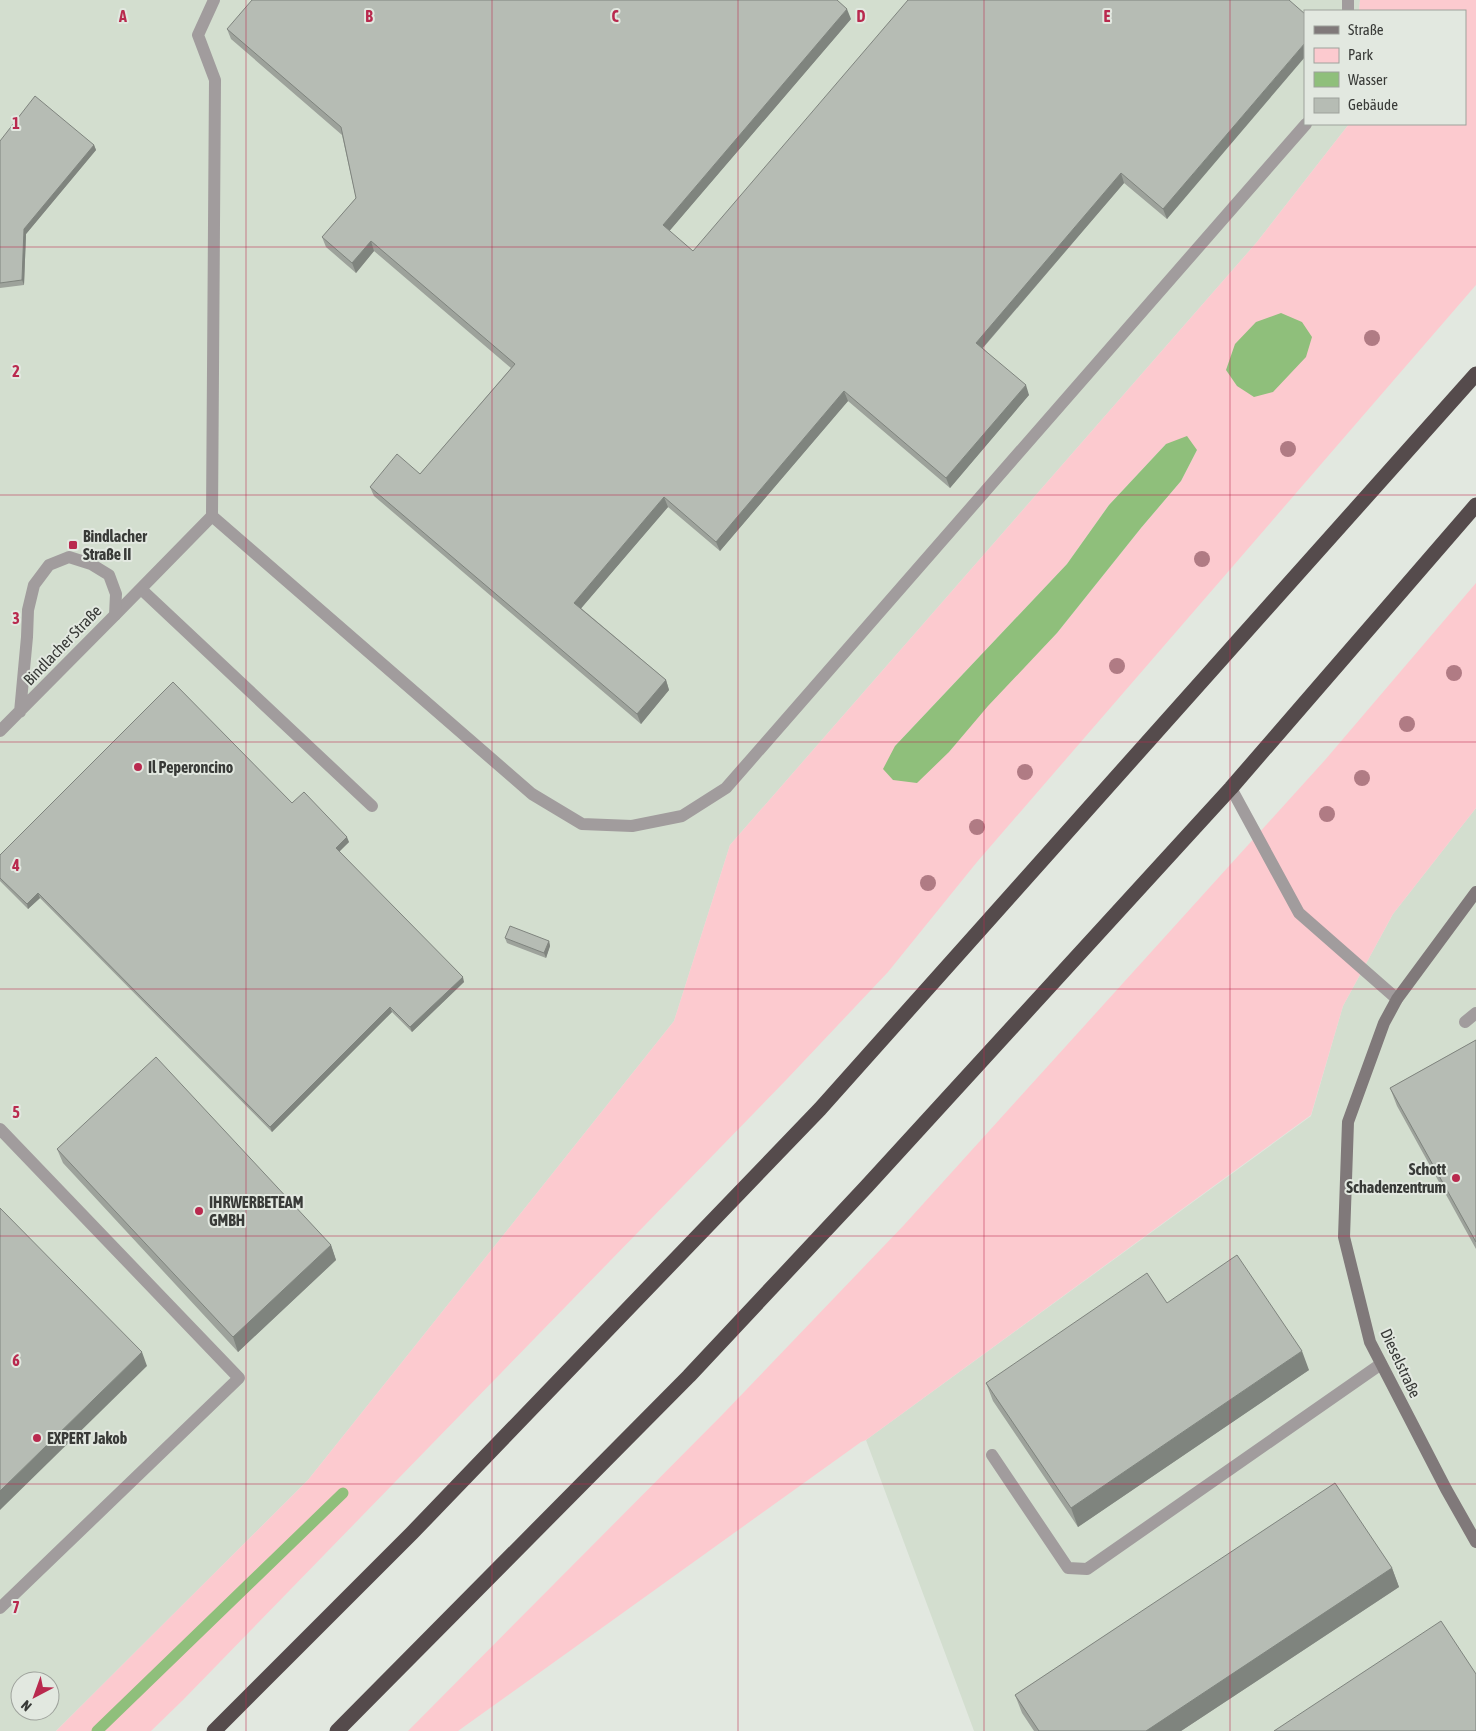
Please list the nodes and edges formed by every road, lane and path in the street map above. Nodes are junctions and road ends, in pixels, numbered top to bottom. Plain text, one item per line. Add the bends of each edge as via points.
1 (214, 0) edge
2 (1305, 125) edge
3 (1476, 374) edge
4 (1476, 505) edge
5 (212, 516) junction
6 (141, 589) junction
7 (115, 615) junction
8 (20, 712) junction
9 (0, 731) edge
10 (1231, 788) junction
11 (372, 806) dead end
12 (1476, 892) edge
13 (1397, 999) junction
14 (1476, 1013) edge
15 (1465, 1022) dead end
16 (0, 1129) edge
17 (1381, 1364) junction
18 (992, 1454) dead end
19 (1476, 1542) edge
20 (0, 1608) edge
21 (214, 1731) edge
22 (337, 1731) edge

1 - 5 street via 198,35 215,80
2 - 5 street via 726,788 682,816 632,826 582,824 532,794
3 - 21 highway via 820,1109 412,1533
4 - 10 highway
5 - 6 street
6 - 7 street
6 - 11 street
7 - 8 street, Bindlacher Straße
7 - 8 street, Bindlacher Straße via 116,594 109,575 91,564 69,557 49,565 34,585 28,610
8 - 9 street, Bindlacher Straße
10 - 13 street via 1299,914
10 - 22 highway via 689,1376
12 - 13 street, Dieselstraße
13 - 17 street, Dieselstraße via 1384,1023 1348,1122 1344,1237 1370,1342
14 - 15 street
16 - 20 street via 238,1378
17 - 18 street via 1087,1569 1068,1568
17 - 19 street, Dieselstraße

